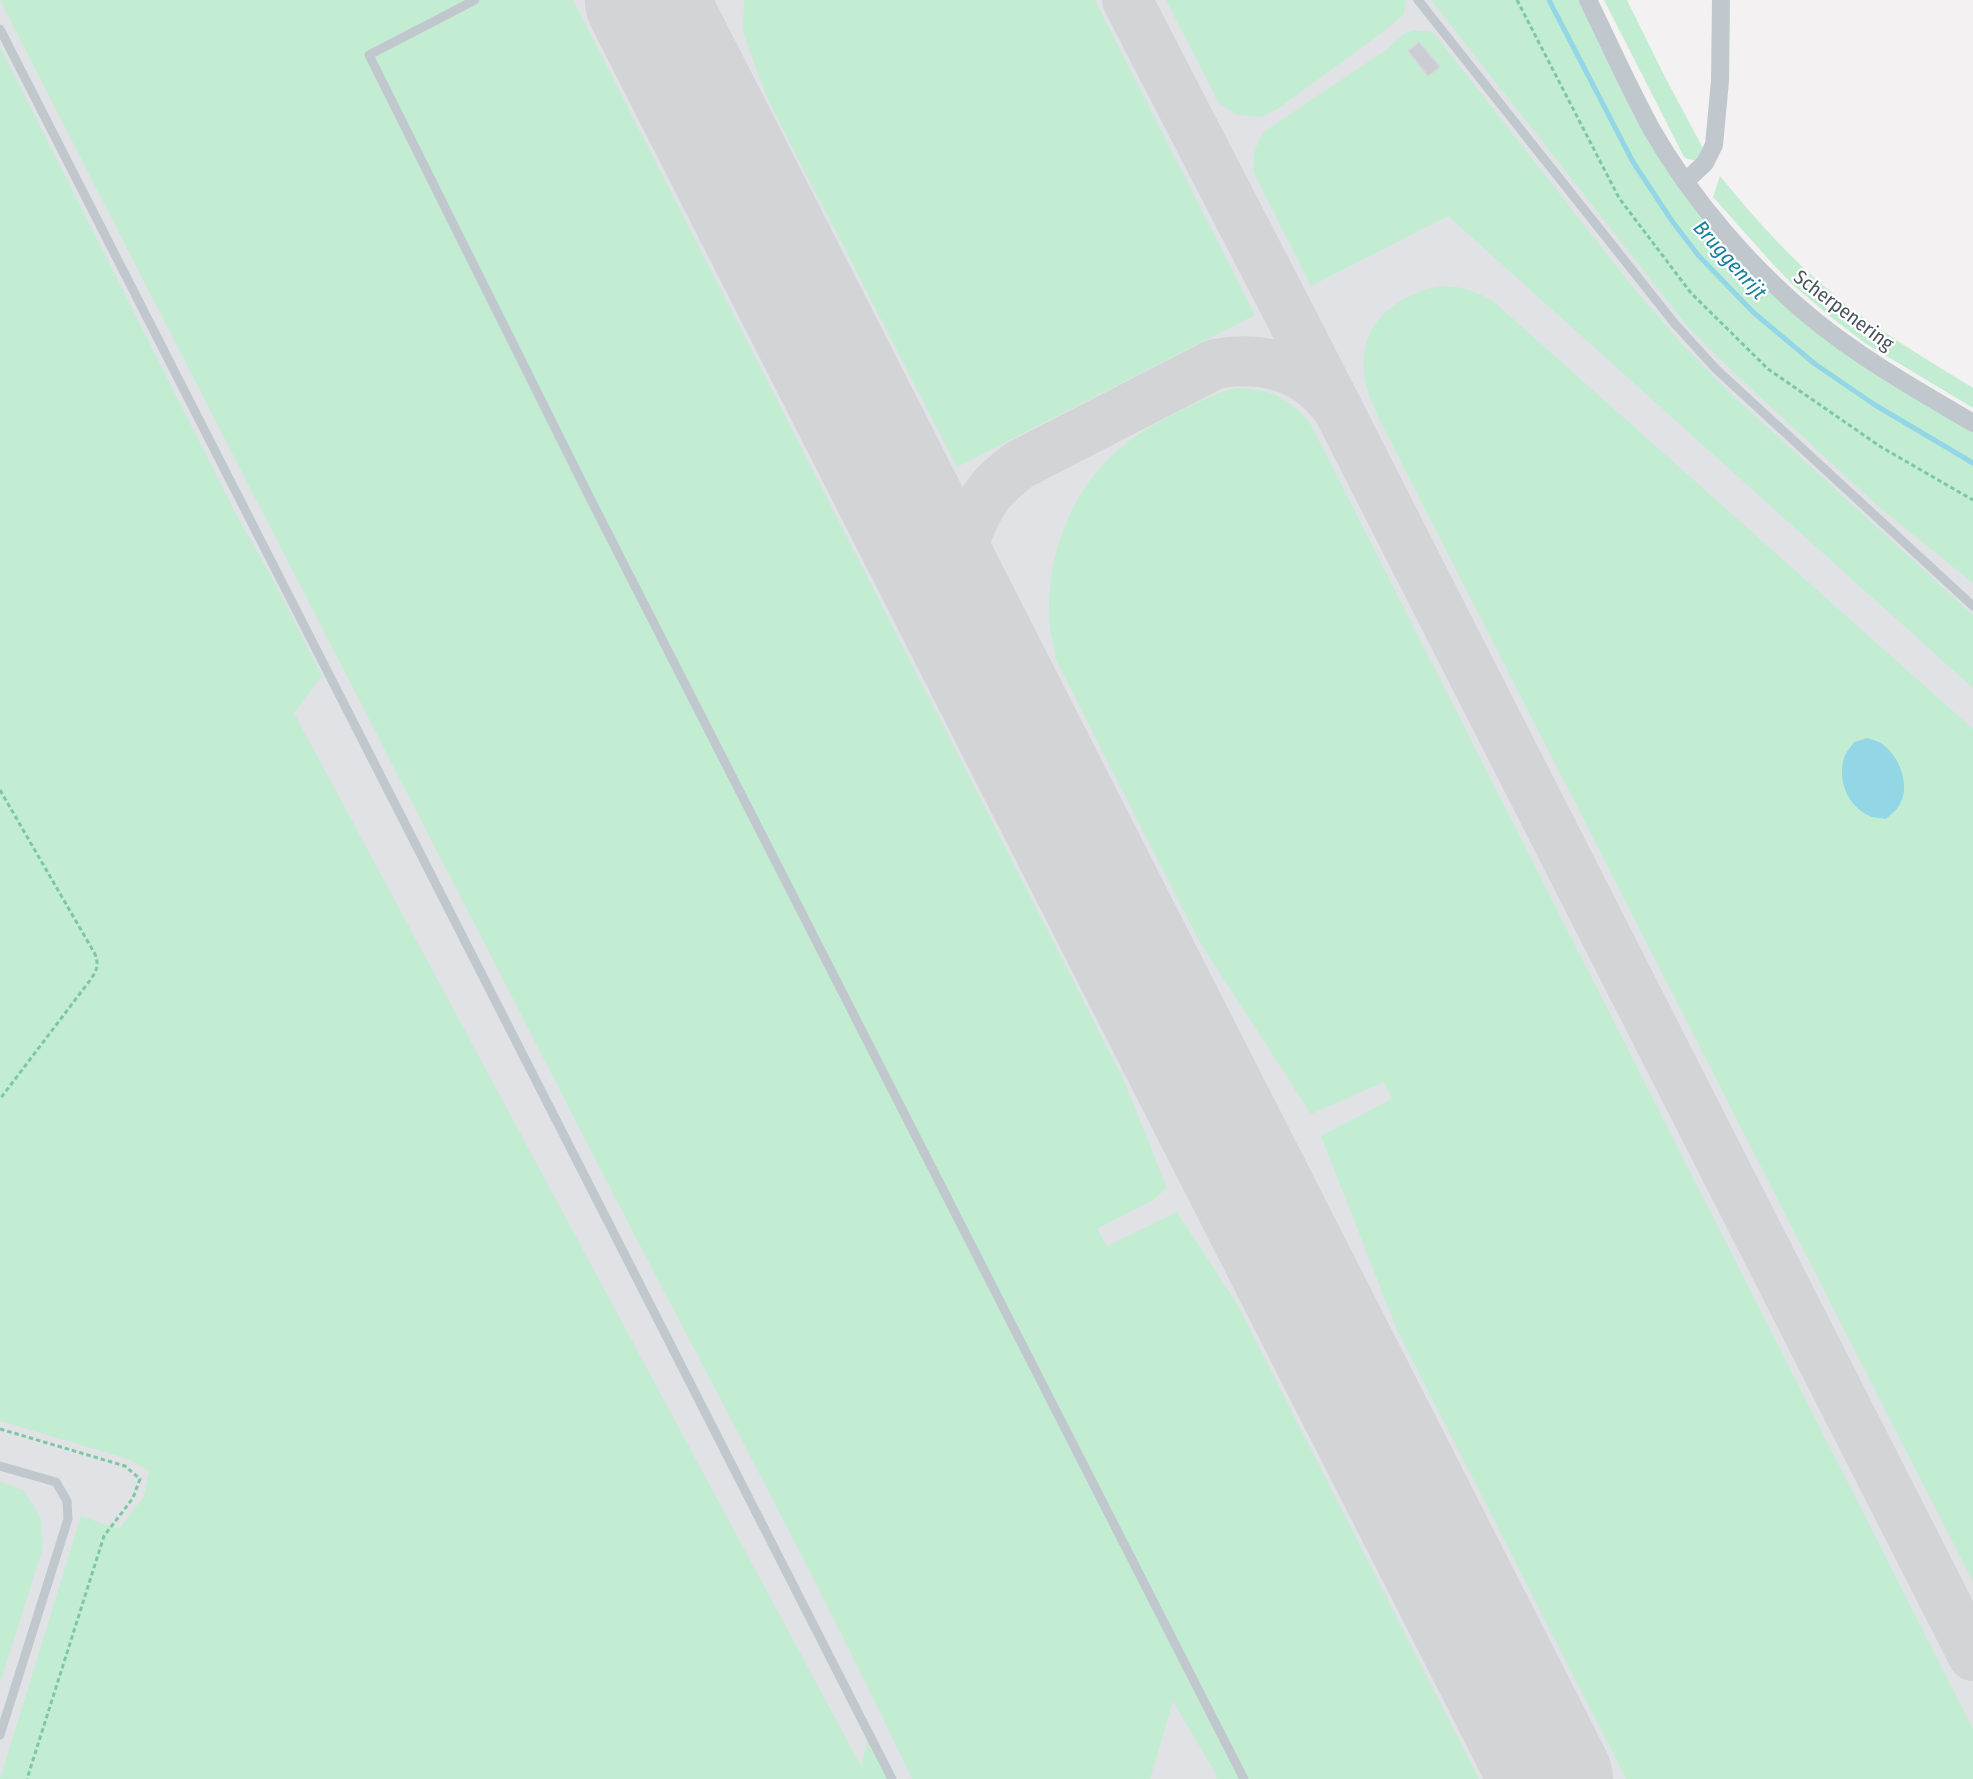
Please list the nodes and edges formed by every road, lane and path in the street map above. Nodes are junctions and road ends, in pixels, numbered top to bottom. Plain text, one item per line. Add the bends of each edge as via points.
1 (475, 0) edge
2 (1418, 0) edge
3 (1517, 0) edge
4 (1588, 0) edge
5 (1721, 0) edge
6 (0, 29) edge
7 (1686, 181) junction
8 (1973, 423) edge
9 (1973, 500) edge
10 (1973, 606) edge
11 (0, 790) edge
12 (0, 1099) edge
13 (0, 1429) edge
14 (0, 1466) edge
15 (0, 1736) edge
16 (27, 1779) edge
17 (892, 1779) edge
18 (1244, 1779) edge

1 - 18 lane via 369,55 591,500
2 - 10 lane via 1675,324 1716,369
3 - 9 path via 1619,198 1691,293 1768,369 1881,447
4 - 7 street, Scherpenering via 1653,130
5 - 7 street via 1714,145 1705,163
6 - 17 lane
7 - 8 street, Scherpenering via 1749,259 1813,319
11 - 12 path via 98,962 91,979
13 - 16 path via 125,1466 140,1479 133,1498 104,1536
14 - 15 lane via 56,1482 67,1501 68,1519

